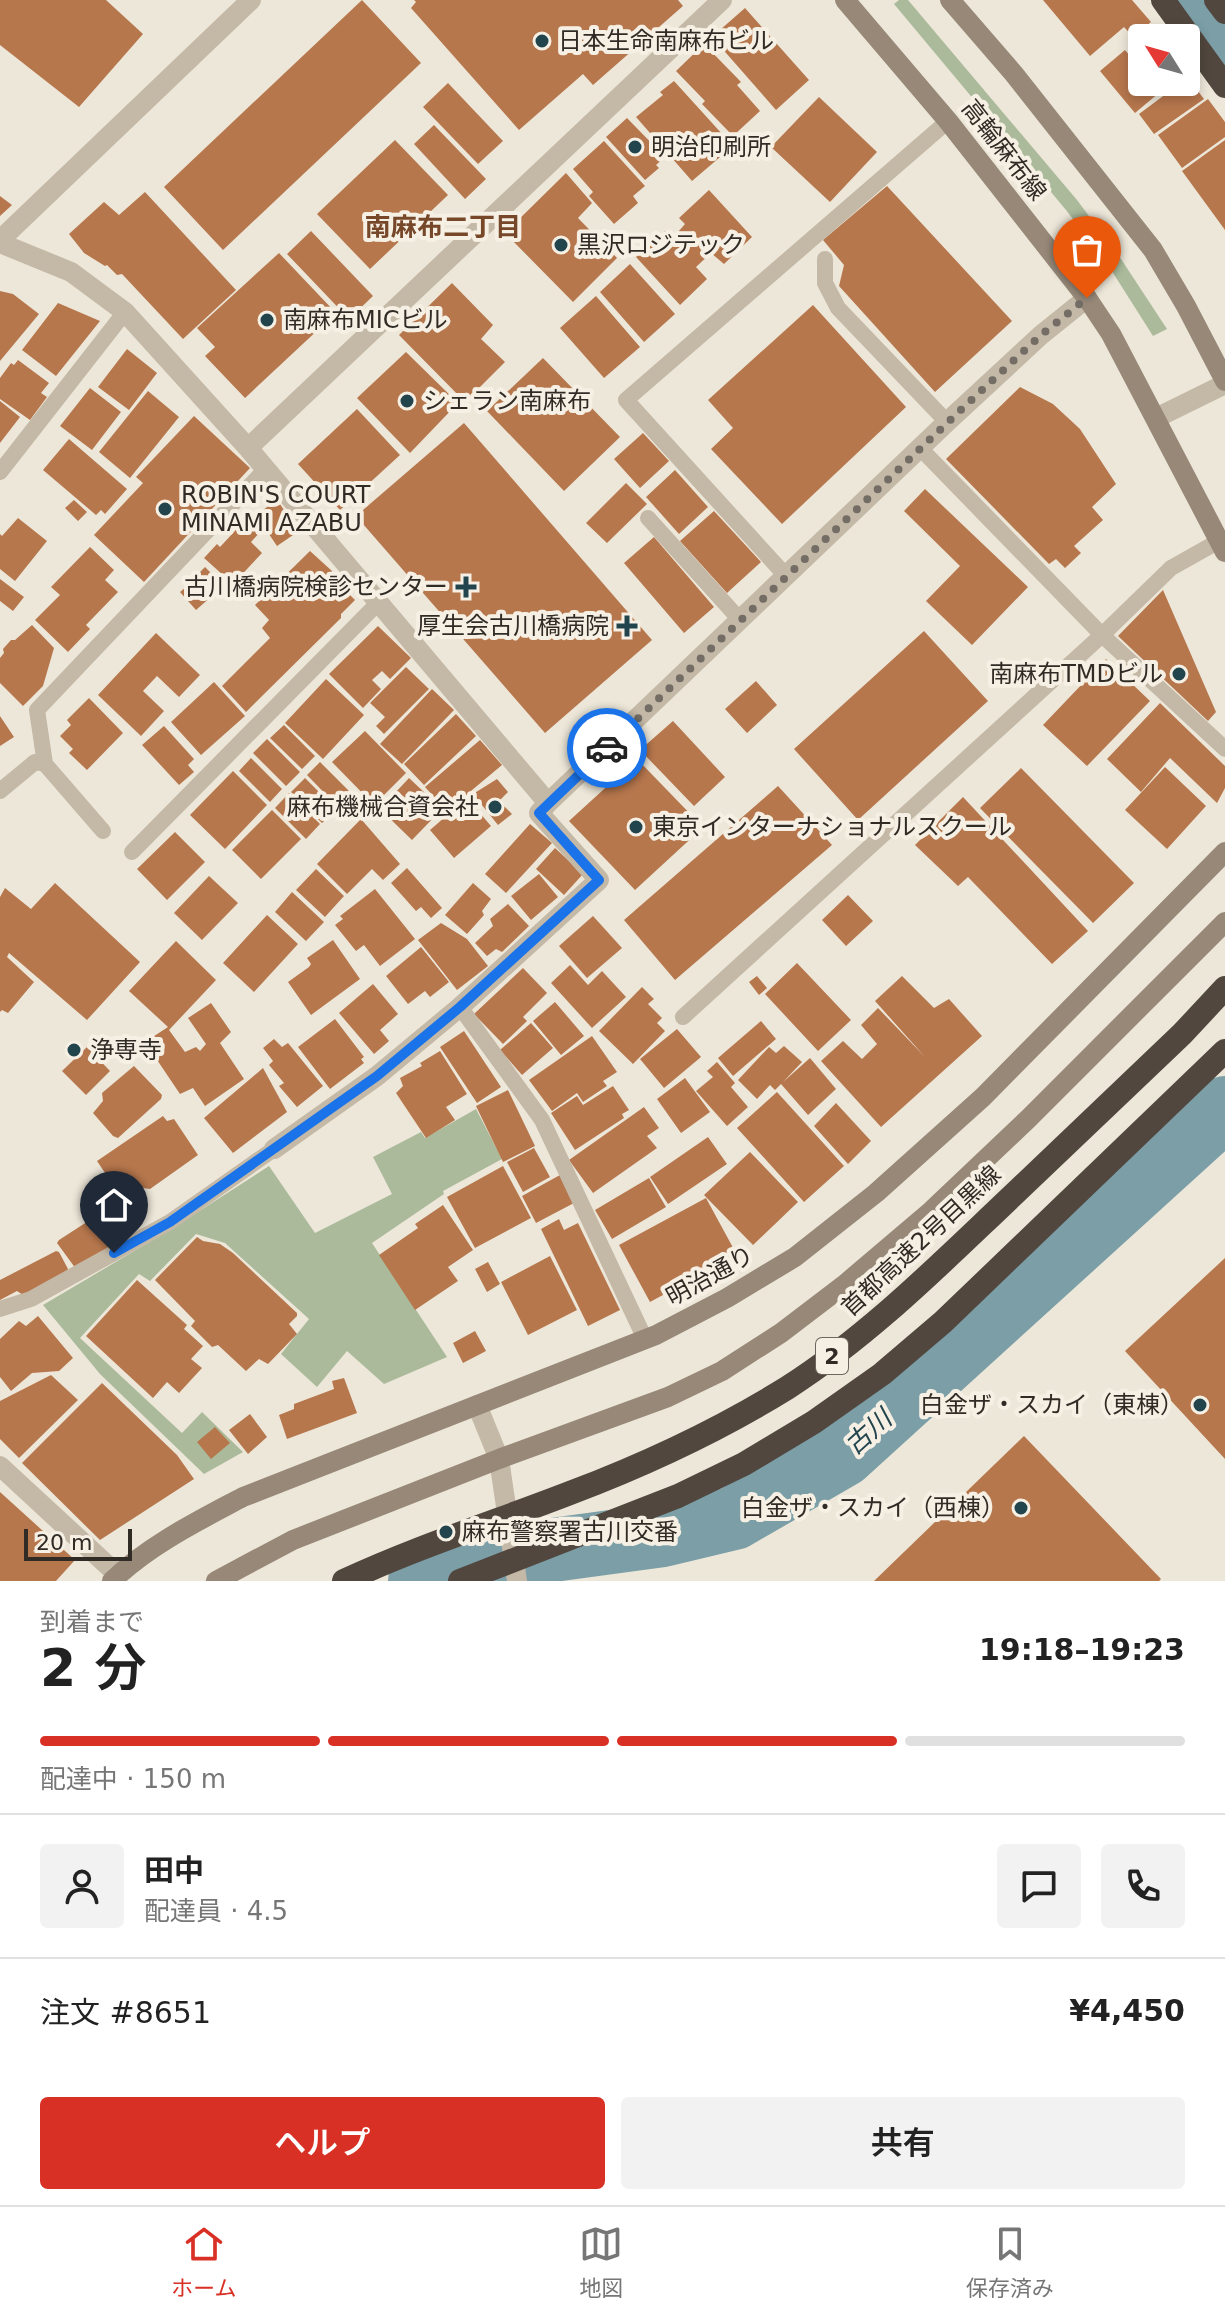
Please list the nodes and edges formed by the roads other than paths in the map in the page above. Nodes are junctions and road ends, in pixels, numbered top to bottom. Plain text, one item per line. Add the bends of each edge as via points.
1 (251, 0) edge
2 (722, 0) edge
3 (845, 0) edge
4 (950, 0) edge
5 (1163, 0) edge
6 (1216, 0) edge
7 (1225, 12) edge
8 (1225, 86) edge
9 (948, 121) junction
10 (0, 241) edge
11 (825, 259) dead end
12 (1087, 298) junction
13 (125, 312) junction
14 (1225, 382) edge
15 (1156, 418) junction
16 (947, 422) junction
17 (248, 448) junction
18 (920, 448) junction
19 (265, 470) junction
20 (0, 472) edge
21 (648, 518) dead end
22 (1222, 546) edge
23 (787, 577) junction
24 (378, 603) junction
25 (741, 621) junction
26 (1102, 635) junction
27 (1225, 749) edge
28 (45, 764) junction
29 (0, 791) edge
30 (548, 803) junction
31 (103, 831) dead end
32 (132, 852) dead end
33 (1225, 852) edge
34 (1225, 922) edge
35 (1225, 988) edge
36 (460, 1007) junction
37 (683, 1017) dead end
38 (1225, 1051) edge
39 (274, 1149) joint
40 (0, 1309) edge
41 (645, 1339) junction
42 (477, 1405) junction
43 (499, 1459) junction
44 (0, 1466) edge
45 (115, 1578) edge
46 (216, 1581) edge
47 (344, 1581) edge
48 (460, 1581) edge
49 (517, 1581) edge

1 - 10 street
2 - 17 street
3 - 9 main road, 高輪麻布線
4 - 14 main road via 1153,250
5 - 8 highway
6 - 7 highway
9 - 12 main road, 高輪麻布線
9 - 23 lane via 626,400
10 - 13 street via 71,272
11 - 16 lane via 825,283 838,308
12 - 15 main road, 高輪麻布線
12 - 16 street
13 - 17 street
13 - 20 lane
14 - 15 street
15 - 22 main road, 高輪麻布線
16 - 18 street
17 - 19 street
18 - 23 street
18 - 26 lane
19 - 24 street
19 - 28 lane via 37,710
21 - 25 lane
22 - 26 lane via 1171,568
23 - 25 street
24 - 30 street
24 - 32 lane
25 - 30 street
26 - 27 lane
26 - 37 lane
28 - 29 lane via 35,762
28 - 31 lane
30 - 36 street via 539,813 599,880
33 - 41 main road, 明治通り via 983,1097 876,1193 795,1257
34 - 43 main road via 931,1211 781,1333 668,1397
35 - 47 highway, 首都高速2号目黒線 / 2, bridge via 910,1293 788,1387 649,1460
36 - 39 street via 377,1076
36 - 41 lane via 542,1120
38 - 48 highway, 2, bridge via 943,1322 814,1422 678,1496
39 - 40 lane via 170,1222 31,1299
41 - 42 main road, 明治通り
42 - 43 street
42 - 45 main road, 明治通り via 243,1497 197,1521
43 - 46 main road via 293,1540
43 - 49 street, bridge
44 - 45 street

